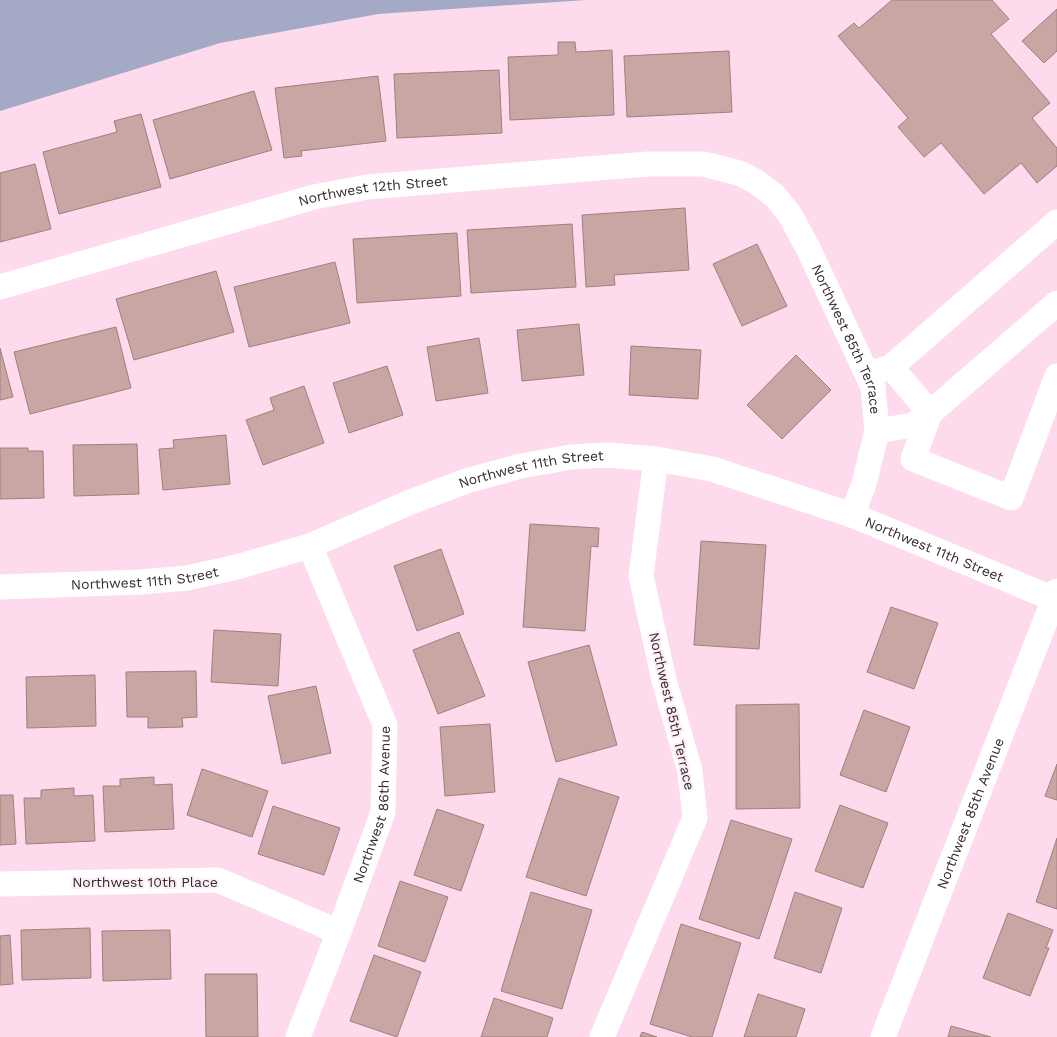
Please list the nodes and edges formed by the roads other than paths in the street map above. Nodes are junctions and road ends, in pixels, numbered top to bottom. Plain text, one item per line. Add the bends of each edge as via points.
1 (755, 181) joint
2 (1057, 222) edge
3 (0, 287) edge
4 (1057, 304) edge
5 (891, 367) junction
6 (867, 373) junction
7 (1057, 376) edge
8 (930, 414) junction
9 (877, 431) junction
10 (656, 459) junction
11 (852, 515) junction
12 (310, 546) junction
13 (0, 587) edge
14 (1056, 595) edge
15 (0, 884) edge
16 (340, 932) junction
17 (298, 1037) edge
18 (602, 1037) edge
19 (883, 1037) edge

1 - 3 street, Northwest 12th Street via 703,164 648,164 367,187 314,198
1 - 6 street, Northwest 85th Terrace via 775,196 790,215
2 - 5 street
4 - 8 street
5 - 6 street
5 - 8 street
6 - 9 street, Northwest 85th Terrace via 873,387
7 - 8 street via 1011,498 914,459
8 - 9 street via 913,425
9 - 11 street, Northwest 85th Terrace via 864,484
10 - 11 street, Northwest 11th Street via 712,469
10 - 12 street, Northwest 11th Street via 599,455 521,466 466,481
10 - 18 street, Northwest 85th Terrace via 641,576 664,680 690,771 695,818
11 - 14 street, Northwest 11th Street
12 - 13 street, Northwest 11th Street via 187,578
12 - 16 street, Northwest 86th Avenue via 386,726 382,812
14 - 19 street, Northwest 85th Avenue
15 - 16 street, Northwest 10th Place via 218,880
16 - 17 street, Northwest 86th Avenue

